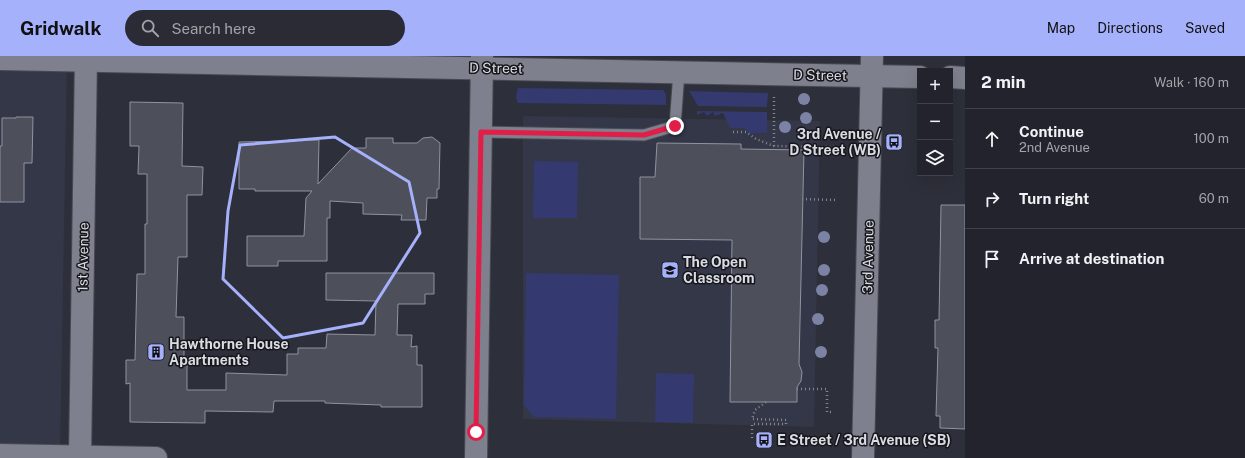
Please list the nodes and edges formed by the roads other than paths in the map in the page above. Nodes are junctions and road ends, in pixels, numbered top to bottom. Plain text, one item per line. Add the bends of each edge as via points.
1 (11, 58) edge
2 (86, 58) edge
3 (482, 62) edge
4 (872, 66) edge
5 (679, 72) junction
6 (917, 76) edge
7 (953, 77) edge
8 (965, 78) edge
9 (481, 132) junction
10 (0, 455) edge
11 (80, 457) edge
12 (156, 458) edge
13 (476, 458) edge
14 (863, 458) edge

1 - 2 street, D Street
2 - 3 street, D Street
2 - 11 street, 1st Avenue
3 - 5 street, D Street
3 - 9 street
4 - 5 street, D Street
4 - 6 street, D Street
4 - 14 street, 3rd Avenue
5 - 9 lane via 675,126 644,135
7 - 8 street
9 - 13 street
10 - 11 street
11 - 12 street

